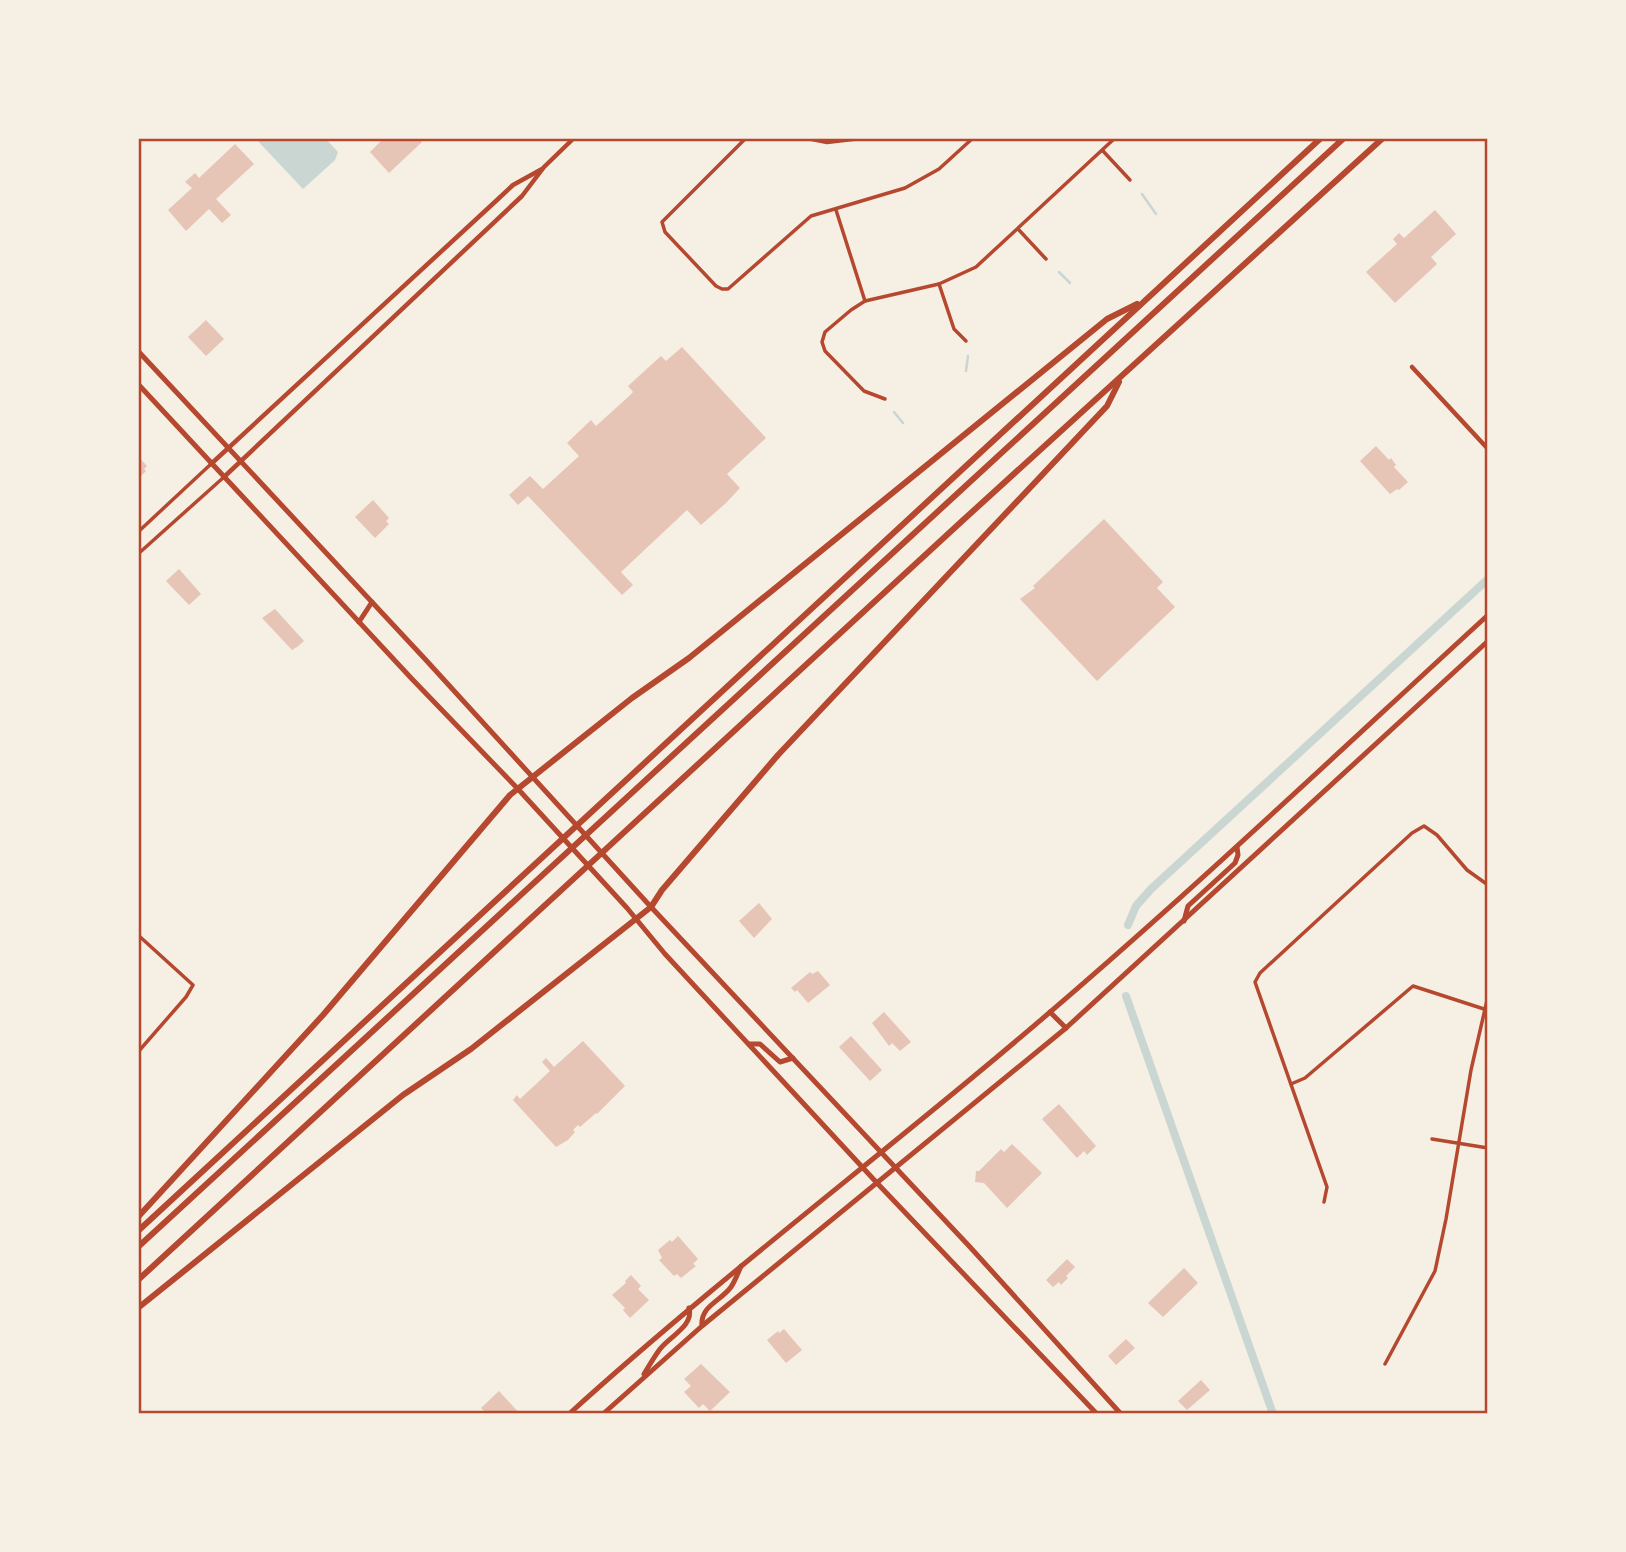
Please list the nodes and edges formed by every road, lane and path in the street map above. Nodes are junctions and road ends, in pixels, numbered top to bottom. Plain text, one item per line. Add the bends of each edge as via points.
1 (574, 138) edge
2 (746, 138) edge
3 (807, 138) edge
4 (861, 138) edge
5 (973, 138) edge
6 (1115, 138) edge
7 (1321, 138) edge
8 (1344, 138) edge
9 (1383, 138) edge
10 (1103, 151) junction
11 (544, 167) junction
12 (1130, 180) dead end
13 (836, 210) junction
14 (1018, 229) junction
15 (1046, 260) dead end
16 (940, 284) junction
17 (1145, 300) junction
18 (865, 301) junction
19 (966, 341) dead end
20 (139, 353) edge
21 (1412, 367) dead end
22 (1122, 376) junction
23 (138, 384) edge
24 (885, 399) dead end
25 (228, 447) junction
26 (1488, 449) edge
27 (241, 461) junction
28 (211, 464) junction
29 (224, 477) junction
30 (138, 532) edge
31 (138, 554) edge
32 (372, 602) junction
33 (1488, 615) edge
34 (359, 622) junction
35 (1488, 641) edge
36 (532, 778) junction
37 (518, 789) junction
38 (1237, 847) junction
39 (1488, 885) edge
40 (651, 907) junction
41 (637, 921) junction
42 (1184, 921) junction
43 (138, 935) edge
44 (1488, 996) edge
45 (1484, 1009) junction
46 (1050, 1012) junction
47 (1066, 1028) junction
48 (749, 1044) junction
49 (138, 1052) edge
50 (793, 1058) junction
51 (1290, 1084) junction
52 (1432, 1139) dead end
53 (1459, 1144) junction
54 (1488, 1148) edge
55 (881, 1152) junction
56 (863, 1167) junction
57 (896, 1168) junction
58 (877, 1183) junction
59 (1324, 1202) dead end
60 (138, 1217) edge
61 (138, 1231) edge
62 (138, 1247) edge
63 (742, 1263) junction
64 (138, 1280) edge
65 (689, 1307) junction
66 (138, 1308) edge
67 (702, 1326) junction
68 (1385, 1364) dead end
69 (640, 1380) junction
70 (569, 1414) edge
71 (603, 1414) edge
72 (1097, 1414) edge
73 (1121, 1414) edge

1 - 11 street
2 - 13 street via 662,222 665,233 716,286 728,289 811,216
3 - 4 street via 827,142
5 - 13 street via 926,178
6 - 10 street
7 - 17 highway
8 - 62 highway
9 - 22 highway
10 - 12 street
10 - 14 street
11 - 25 street via 513,185
11 - 27 street via 522,196
13 - 18 street
14 - 15 street
14 - 16 street via 976,267
16 - 18 street
16 - 19 street via 954,329
17 - 36 highway via 1107,319 689,658
17 - 61 highway
18 - 24 street via 825,332 822,342 825,351 864,391
20 - 25 main road
21 - 26 street
22 - 40 highway via 1107,405 778,755
22 - 64 highway
23 - 28 main road
25 - 27 main road
25 - 28 street
27 - 29 street
27 - 32 main road
28 - 29 main road
28 - 30 street
29 - 31 street
29 - 34 main road
32 - 34 main road
32 - 36 main road
33 - 38 main road
34 - 37 main road
35 - 42 main road
36 - 37 highway
36 - 40 main road
37 - 41 main road
37 - 60 highway via 323,1015
38 - 42 main road via 1234,863 1188,906
38 - 46 main road
39 - 51 street via 1424,826 1259,973 1255,982
40 - 41 highway
40 - 50 main road
41 - 48 main road
41 - 66 highway via 403,1096
42 - 47 main road
43 - 49 street via 193,985
44 - 45 street
45 - 51 street via 1413,986 1305,1078
45 - 53 street
46 - 47 main road
46 - 55 main road
47 - 57 main road
48 - 50 main road via 760,1044 780,1062
48 - 56 main road
50 - 55 main road
51 - 59 street via 1327,1187
52 - 53 street
53 - 54 street
53 - 68 street via 1435,1271
55 - 56 main road
55 - 57 main road
56 - 58 main road
56 - 63 main road
57 - 58 main road
57 - 73 main road
58 - 67 main road
58 - 72 main road
63 - 65 main road
63 - 67 main road via 731,1287 704,1312
65 - 69 main road via 687,1323 661,1347
65 - 70 main road
67 - 69 main road
69 - 71 main road

